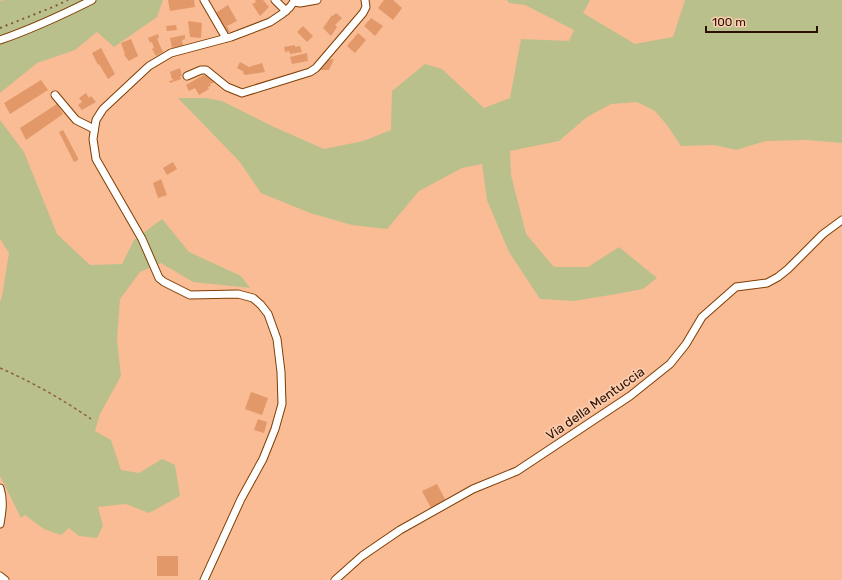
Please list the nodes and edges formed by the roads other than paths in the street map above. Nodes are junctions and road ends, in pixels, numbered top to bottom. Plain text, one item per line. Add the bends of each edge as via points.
1 (92, 0) edge
2 (204, 0) edge
3 (275, 0) edge
4 (315, 0) edge
5 (365, 0) edge
6 (294, 1) edge
7 (286, 11) junction
8 (226, 38) junction
9 (0, 40) edge
10 (187, 76) dead end
11 (55, 95) dead end
12 (94, 129) junction
13 (842, 220) edge
14 (0, 488) edge
15 (0, 524) edge
16 (0, 576) edge
17 (5, 580) edge
18 (204, 580) edge
19 (335, 580) edge

1 - 9 street via 52,20
2 - 8 street
3 - 7 street
4 - 6 street via 300,3
5 - 10 street via 366,7 363,13 310,72 242,93 227,87 206,70
6 - 7 street
7 - 8 street via 270,22
8 - 12 street via 171,53 148,66 103,109
11 - 12 street via 76,120
12 - 18 street via 96,159 142,239 159,278 190,295 238,294 253,298 268,314 277,339 282,404 275,429
13 - 19 street, Via della Mentuccia via 823,234 778,277 767,283 736,287 702,317 670,364 630,396 517,471 473,489 400,530 362,556
14 - 15 street
16 - 17 street

